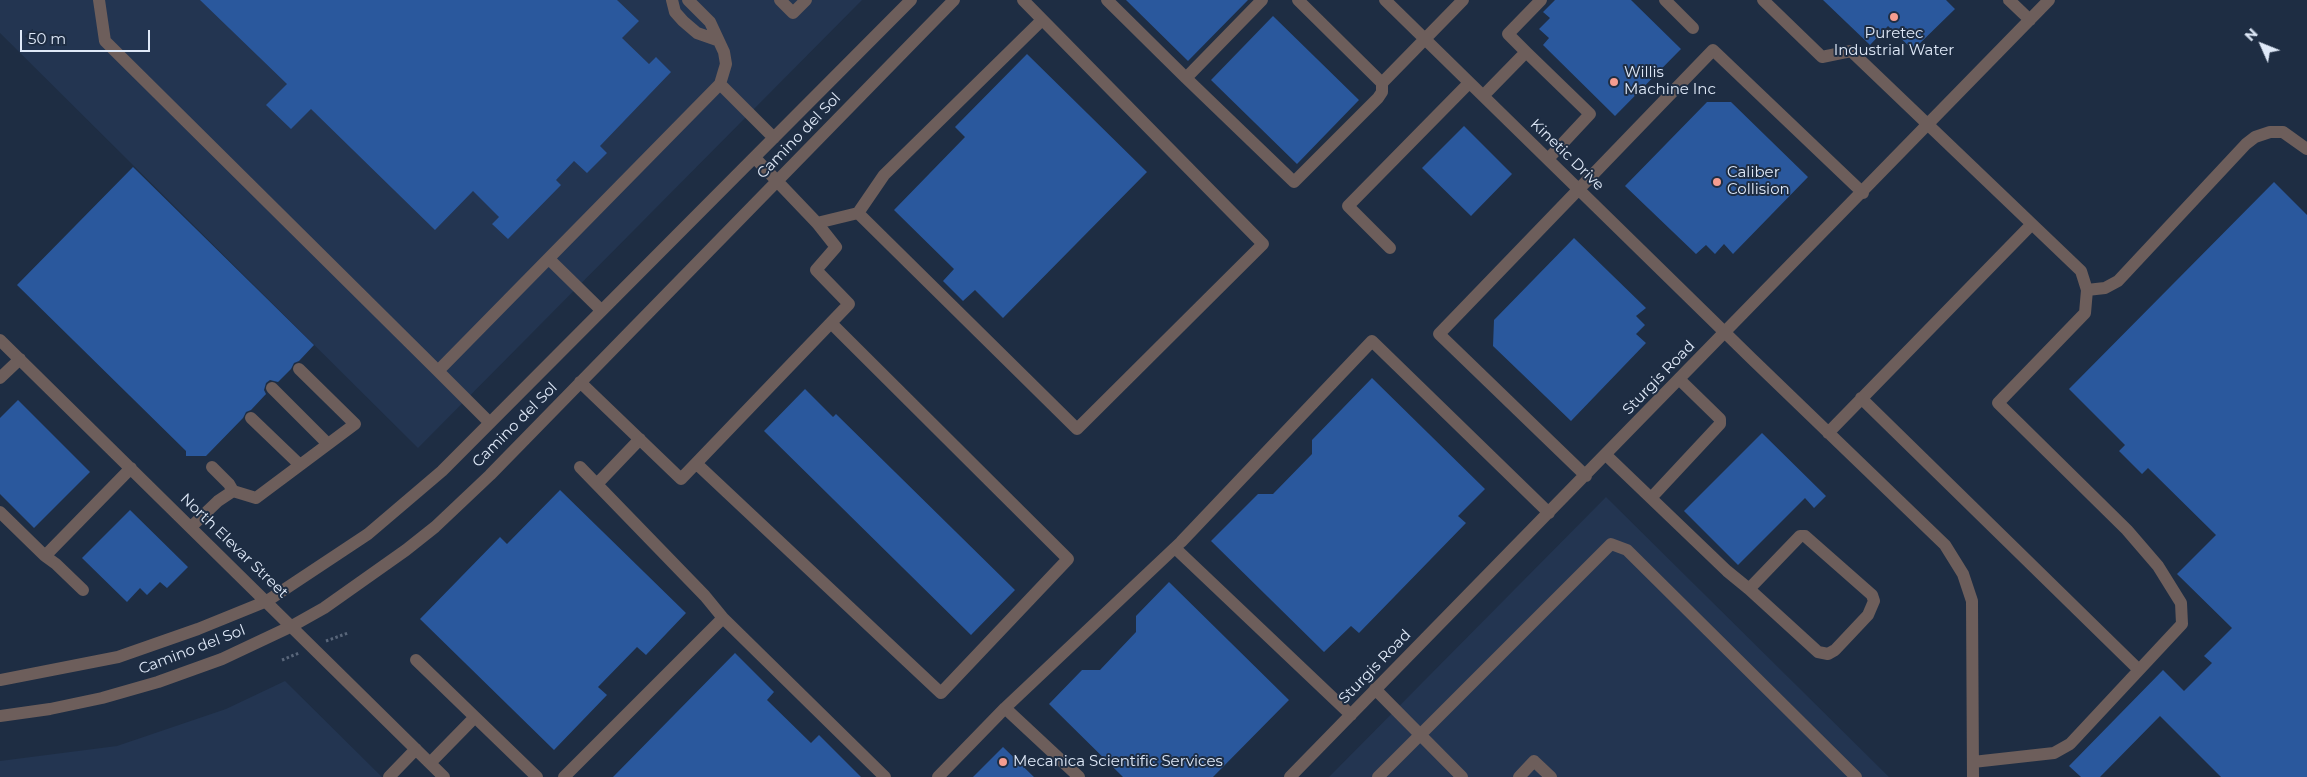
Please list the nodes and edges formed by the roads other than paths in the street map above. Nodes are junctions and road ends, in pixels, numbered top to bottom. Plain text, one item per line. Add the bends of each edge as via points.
1 (99, 0) edge
2 (672, 0) edge
3 (688, 0) edge
4 (780, 0) edge
5 (806, 0) edge
6 (911, 0) edge
7 (954, 0) edge
8 (1023, 0) edge
9 (1107, 0) edge
10 (1262, 0) edge
11 (1298, 0) edge
12 (1385, 0) edge
13 (1463, 0) edge
14 (1541, 0) edge
15 (1665, 0) edge
16 (1763, 0) edge
17 (2009, 0) edge
18 (2049, 0) edge
19 (1042, 20) junction
20 (2030, 20) junction
21 (1693, 28) dead end
22 (1425, 39) junction
23 (717, 40) junction
24 (1526, 52) junction
25 (1186, 78) junction
26 (1382, 82) junction
27 (1469, 82) junction
28 (720, 84) junction
29 (1484, 96) junction
30 (1929, 124) junction
31 (774, 138) junction
32 (2307, 149) edge
33 (755, 158) junction
34 (1548, 159) junction
35 (778, 180) junction
36 (1578, 188) junction
37 (1863, 193) junction
38 (858, 213) junction
39 (817, 223) junction
40 (2031, 225) junction
41 (1390, 248) dead end
42 (548, 259) junction
43 (2086, 290) junction
44 (601, 310) junction
45 (831, 323) junction
46 (1725, 333) junction
47 (0, 340) edge
48 (20, 359) junction
49 (299, 369) dead end
50 (438, 371) junction
51 (0, 378) edge
52 (1680, 380) junction
53 (580, 382) junction
54 (272, 388) dead end
55 (1861, 398) junction
56 (251, 418) dead end
57 (490, 423) junction
58 (1828, 432) junction
59 (640, 439) junction
60 (328, 444) junction
61 (1606, 455) junction
62 (696, 464) junction
63 (300, 465) junction
64 (212, 467) dead end
65 (580, 467) dead end
66 (131, 468) junction
67 (1586, 476) junction
68 (597, 484) junction
69 (233, 491) junction
70 (1651, 498) junction
71 (0, 512) edge
72 (1549, 513) junction
73 (191, 528) junction
74 (1175, 548) junction
75 (45, 556) junction
76 (1749, 589) junction
77 (83, 590) dead end
78 (267, 601) junction
79 (723, 618) junction
80 (292, 626) junction
81 (416, 660) dead end
82 (2139, 670) junction
83 (0, 680) edge
84 (1375, 689) junction
85 (1005, 708) junction
86 (1351, 715) junction
87 (0, 716) edge
88 (474, 717) junction
89 (1419, 734) junction
90 (416, 749) junction
91 (1973, 762) junction
92 (430, 763) junction
93 (389, 777) edge
94 (444, 777) edge
95 (537, 777) edge
96 (564, 777) edge
97 (885, 777) edge
98 (938, 777) edge
99 (1079, 777) edge
100 (1290, 777) edge
101 (1378, 777) edge
102 (1462, 777) edge
103 (1519, 777) edge
104 (1551, 777) edge
105 (1856, 777) edge
106 (1973, 777) edge

1 - 50 street via 105,41
2 - 23 street via 675,12 683,21 697,33
3 - 23 street via 710,22
4 - 5 street via 793,13
6 - 31 street, Camino del Sol
7 - 35 street, Camino del Sol
8 - 19 street
9 - 25 street
10 - 25 street
11 - 26 street
12 - 22 street, Kinetic Drive
13 - 22 street
14 - 24 street via 1508,34
15 - 21 street
16 - 30 street via 1822,57 1850,51
17 - 20 street
18 - 20 street, Sturgis Road
19 - 38 street via 884,175
19 - 38 street via 1263,244 1077,429
20 - 30 street, Sturgis Road
22 - 26 street
22 - 27 street, Kinetic Drive
23 - 28 street via 726,64
24 - 29 street
24 - 34 street via 1590,114
25 - 26 street via 1294,182 1378,98
27 - 29 street, Kinetic Drive
27 - 41 street via 1348,206
28 - 31 street
28 - 42 street
29 - 34 street, Kinetic Drive
30 - 37 street, Sturgis Road
30 - 40 street
31 - 33 street, Camino del Sol
32 - 43 street via 2283,132 2255,137 2118,281 2105,288
33 - 35 street
33 - 44 street, Camino del Sol
34 - 36 street, Kinetic Drive
35 - 39 street
35 - 53 street, Camino del Sol
36 - 37 street via 1713,50
36 - 46 street, Kinetic Drive
36 - 67 street via 1439,334
37 - 46 street, Sturgis Road
38 - 39 street
39 - 45 street via 836,247 816,270 849,304
40 - 43 street via 2081,271
40 - 55 street
42 - 44 street
42 - 50 street
43 - 82 street via 2085,313 1998,404 2127,530 2158,566 2180,603 2182,624
44 - 57 street, Camino del Sol
45 - 62 street
45 - 62 street via 1068,559 941,693
46 - 52 street, Sturgis Road
46 - 58 street, Kinetic Drive
47 - 48 street, North Elevar Street
48 - 51 street
48 - 66 street, North Elevar Street
49 - 60 street via 355,424
50 - 57 street
52 - 61 street, Sturgis Road
52 - 70 street via 1720,419 1720,424
53 - 59 street
53 - 80 street, Camino del Sol via 435,527 369,577
54 - 60 street
55 - 58 street
55 - 82 street
56 - 63 street
57 - 78 street, Camino del Sol via 395,512
58 - 91 street, Kinetic Drive via 1945,544 1963,574 1972,602
59 - 62 street via 681,479
59 - 68 street
60 - 63 street
61 - 67 street, Sturgis Road
61 - 70 street
63 - 69 street via 256,498
64 - 69 street
65 - 68 street
66 - 73 street, North Elevar Street
66 - 75 street
67 - 72 street, Sturgis Road
68 - 79 street
69 - 73 street
70 - 76 street
71 - 75 street
72 - 74 street via 1372,341
72 - 84 street, Sturgis Road
73 - 78 street, North Elevar Street
74 - 85 street
74 - 86 street
75 - 77 street
76 - 76 street via 1823,654 1835,650 1868,615 1874,601 1872,595 1805,536 1800,536
78 - 80 street, North Elevar Street
78 - 83 street, Camino del Sol via 118,657
79 - 96 street
79 - 97 street
80 - 87 street, Camino del Sol via 222,658 158,682 86,702
80 - 90 street, North Elevar Street
81 - 88 street
82 - 91 street via 2070,744 2054,753
84 - 86 street, Sturgis Road
84 - 89 street
85 - 98 street
85 - 99 street
86 - 100 street, Sturgis Road
88 - 92 street
88 - 95 street
89 - 101 street
89 - 102 street
89 - 105 street via 1611,544 1627,550
90 - 92 street, North Elevar Street
90 - 93 street
91 - 106 street, Kinetic Drive
92 - 94 street, North Elevar Street
103 - 104 street via 1534,761

